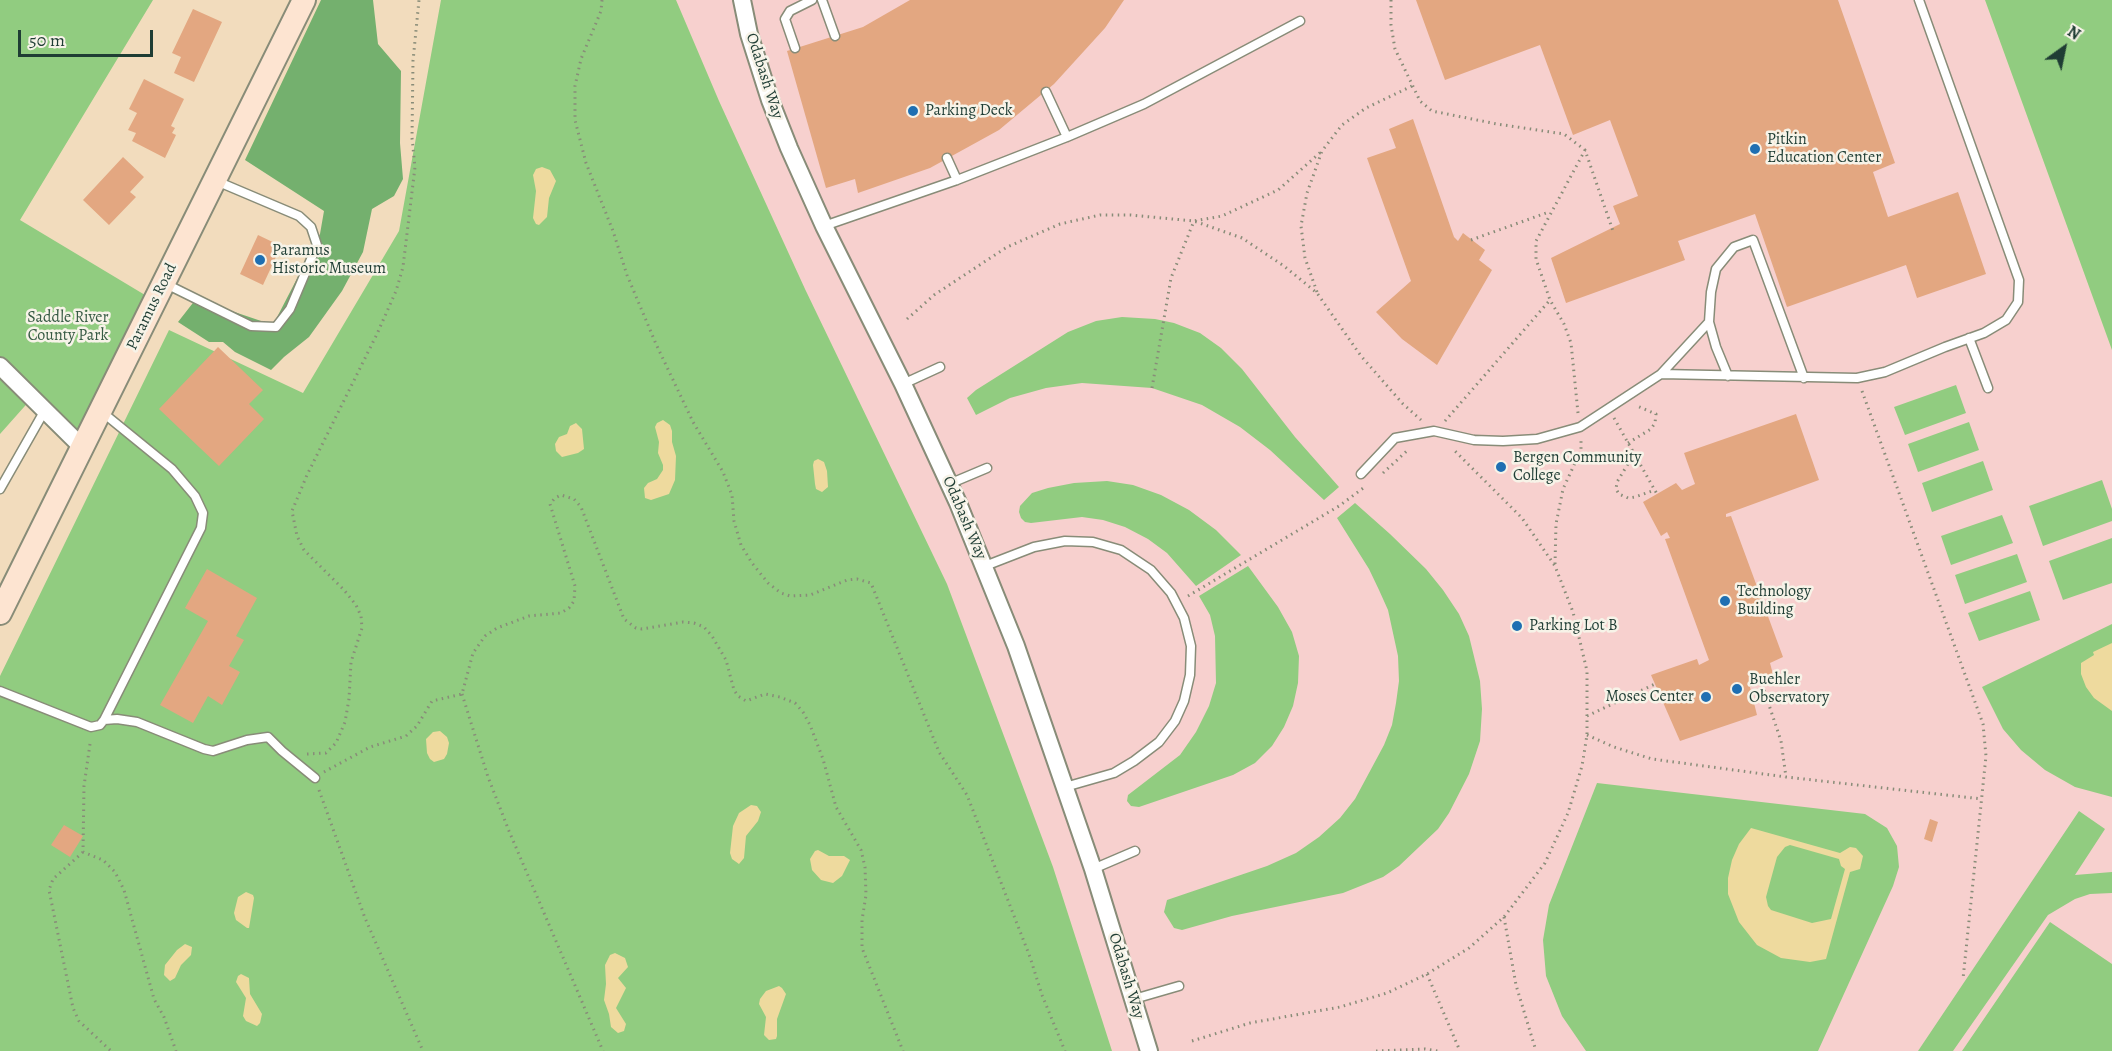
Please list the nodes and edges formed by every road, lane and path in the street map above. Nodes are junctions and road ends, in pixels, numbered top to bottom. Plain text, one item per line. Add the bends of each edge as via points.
1 (304, 0) edge
2 (419, 0) edge
3 (603, 0) edge
4 (741, 0) edge
5 (812, 0) edge
6 (822, 0) edge
7 (1391, 0) edge
8 (1919, 0) edge
9 (1300, 21) dead end
10 (835, 36) dead end
11 (795, 48) dead end
12 (1412, 86) junction
13 (1046, 92) dead end
14 (1067, 137) junction
15 (1585, 150) junction
16 (1322, 151) junction
17 (947, 158) dead end
18 (214, 180) junction
19 (957, 180) junction
20 (1551, 212) junction
21 (1194, 221) junction
22 (824, 226) junction
23 (1613, 231) dead end
24 (1471, 240) dead end
25 (164, 283) junction
26 (1317, 293) junction
27 (1550, 300) junction
28 (907, 318) dead end
29 (1709, 322) junction
30 (1970, 338) junction
31 (0, 366) edge
32 (940, 367) dead end
33 (1661, 375) junction
34 (1728, 375) junction
35 (1804, 378) junction
36 (1857, 378) junction
37 (903, 384) junction
38 (1152, 388) dead end
39 (1988, 388) dead end
40 (1635, 406) dead end
41 (45, 410) junction
42 (100, 410) junction
43 (1621, 414) dead end
44 (1580, 427) junction
45 (1434, 431) junction
46 (1628, 443) junction
47 (82, 447) junction
48 (1634, 454) junction
49 (987, 468) dead end
50 (1361, 474) dead end
51 (1378, 477) dead end
52 (1371, 483) dead end
53 (950, 484) junction
54 (0, 489) edge
55 (985, 566) junction
56 (1555, 566) junction
57 (1176, 602) junction
58 (0, 614) edge
59 (1655, 684) dead end
60 (1764, 690) dead end
61 (0, 691) edge
62 (462, 694) junction
63 (1587, 716) junction
64 (104, 720) junction
65 (1587, 735) junction
66 (90, 744) dead end
67 (282, 751) junction
68 (1786, 777) junction
69 (315, 778) junction
70 (1065, 787) junction
71 (1982, 799) junction
72 (1135, 851) dead end
73 (83, 852) junction
74 (1093, 869) junction
75 (1504, 917) junction
76 (1426, 974) junction
77 (1963, 979) dead end
78 (1179, 986) dead end
79 (1134, 999) junction
80 (1192, 1041) dead end
81 (111, 1051) edge
82 (176, 1051) edge
83 (423, 1051) edge
84 (603, 1051) edge
85 (903, 1051) edge
86 (1065, 1051) edge
87 (1149, 1051) edge
88 (1376, 1051) edge
89 (1438, 1051) edge
90 (1460, 1051) edge
91 (1536, 1051) edge

1 - 18 main road, Paramus Road
2 - 67 path via 413,61 415,167 403,267 377,334 292,511 304,550 344,590 361,616 362,628 351,662 345,722 336,743 326,753
3 - 86 path via 581,59 575,86 575,120 586,163 656,344 693,422 723,472 732,495 741,544 768,583 790,596 810,595 847,580 871,583 939,752 967,795
4 - 22 street, Odabash Way via 778,119
5 - 11 lane via 790,11 785,19
6 - 10 lane
7 - 12 path via 1395,49
8 - 30 lane via 2019,280 2018,302 2006,320
9 - 14 lane via 1144,104
12 - 15 path via 1420,101 1432,111 1564,134
12 - 16 path via 1341,125
13 - 14 lane
14 - 19 lane
15 - 20 path
15 - 23 path
16 - 21 path via 1278,190 1222,216
16 - 26 path via 1306,193 1301,226 1305,258
17 - 19 lane
18 - 25 main road, Paramus Road
18 - 25 lane via 298,216 311,227 317,245 290,309 276,327 251,326
19 - 22 lane
20 - 24 path
20 - 27 path via 1536,241 1536,260
21 - 26 path via 1242,238
21 - 28 path via 1100,215 1060,224 1007,248 934,295
21 - 38 path via 1171,278
22 - 37 street, Odabash Way
25 - 42 main road, Paramus Road
26 - 45 path via 1361,356 1403,404
27 - 44 path via 1570,343
27 - 45 path
29 - 33 lane
29 - 34 lane
29 - 35 lane via 1716,269 1734,247 1754,240
30 - 36 lane via 1885,372
30 - 39 lane
31 - 41 street
32 - 37 lane
33 - 34 lane
33 - 44 lane
34 - 35 lane
35 - 36 lane
36 - 71 path via 1983,724 1986,756
37 - 53 street, Odabash Way
40 - 46 path via 1656,414 1656,420 1651,429
41 - 47 street
41 - 54 lane
42 - 47 main road, Paramus Road
42 - 64 lane via 172,469 195,496 203,513 201,528
43 - 46 path via 1614,418
44 - 45 lane via 1538,439 1503,441 1474,440
44 - 56 path via 1581,450 1563,489 1556,524
45 - 50 lane via 1395,438
45 - 51 path
45 - 56 path via 1522,518
46 - 48 path
47 - 58 main road, Paramus Road
48 - 48 path via 1656,492 1628,498 1616,489
49 - 53 lane
52 - 57 path
53 - 55 street, Odabash Way
55 - 57 lane via 1034,547 1065,541 1093,542 1121,550 1151,570
55 - 70 street, Odabash Way
56 - 63 path via 1573,612 1587,671
57 - 70 lane via 1191,646 1191,666 1175,722 1159,742 1114,773
59 - 63 path
60 - 68 path via 1781,741
61 - 64 lane via 91,727 100,726
62 - 69 path via 432,701 406,736 370,747
62 - 84 path via 509,831
62 - 85 path via 473,653 485,636 511,621 561,613 574,601 575,586 550,504 561,495 574,499 581,507 624,619 642,629 683,622 704,627 726,660 738,696 746,701 765,694 780,697 795,703 803,712 823,759 836,807 861,850 866,895 862,948
63 - 65 path
64 - 67 lane via 137,722 213,752 268,737
65 - 68 path via 1652,759
65 - 75 path via 1582,766 1559,833 1545,863
66 - 73 path via 84,786
67 - 69 lane
68 - 71 path
69 - 83 path via 365,918
70 - 74 street, Odabash Way
71 - 77 path
72 - 74 lane
73 - 81 path via 53,879 50,899 73,1008 79,1021
73 - 82 path via 104,860 124,890 154,999
74 - 79 street, Odabash Way
75 - 76 path via 1469,948
75 - 91 path via 1516,985
76 - 80 path via 1387,993 1340,1007 1250,1023
76 - 90 path
78 - 79 lane
79 - 87 street, Odabash Way
88 - 89 path

